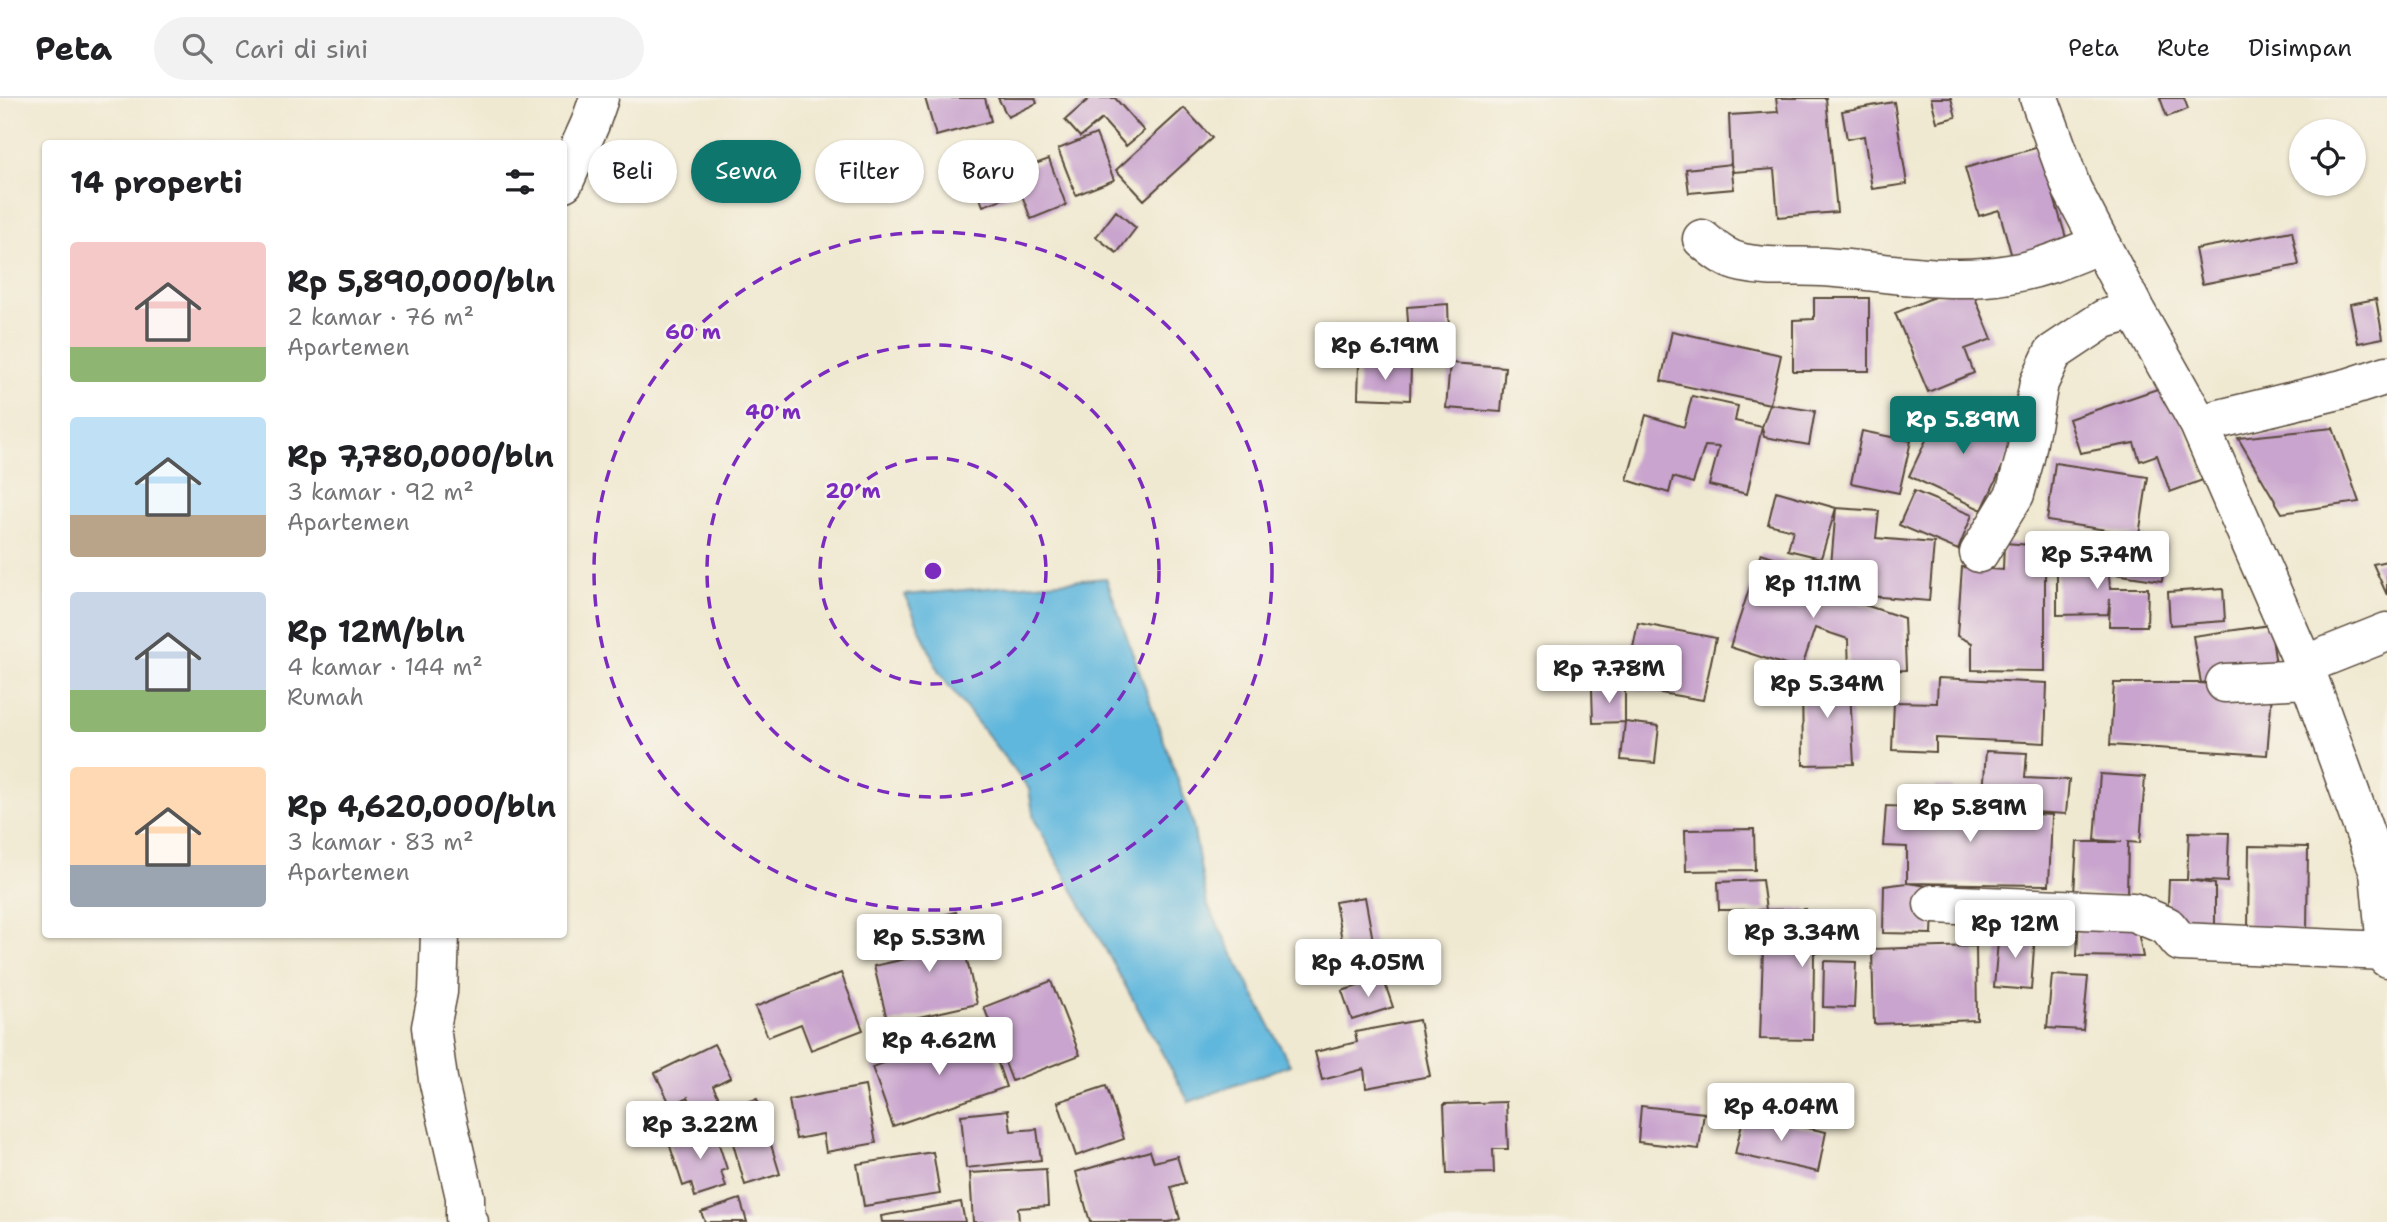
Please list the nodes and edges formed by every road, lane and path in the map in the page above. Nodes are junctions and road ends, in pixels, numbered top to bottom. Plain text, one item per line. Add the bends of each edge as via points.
1 (599, 98) edge
2 (2039, 98) edge
3 (567, 175) edge
4 (1702, 239) dead end
5 (2100, 244) junction
6 (2135, 310) junction
7 (2387, 375) edge
8 (2199, 424) junction
9 (1979, 553) dead end
10 (2387, 632) edge
11 (2306, 672) junction
12 (2225, 683) dead end
13 (2383, 872) edge
14 (1933, 904) dead end
15 (440, 938) edge
16 (2386, 951) edge
17 (2387, 958) edge
18 (469, 1222) edge

1 - 3 street
2 - 5 street via 2072,189
4 - 5 street via 1723,256 1742,263 1953,279 2048,266
5 - 6 street
6 - 8 street
6 - 9 street via 2104,319 2053,353 2039,383 2015,494
7 - 8 street
8 - 11 street
10 - 11 street
11 - 12 street
11 - 13 street
13 - 16 street
14 - 16 street via 2133,912 2167,926 2180,942
15 - 18 street via 431,1027
16 - 17 street

